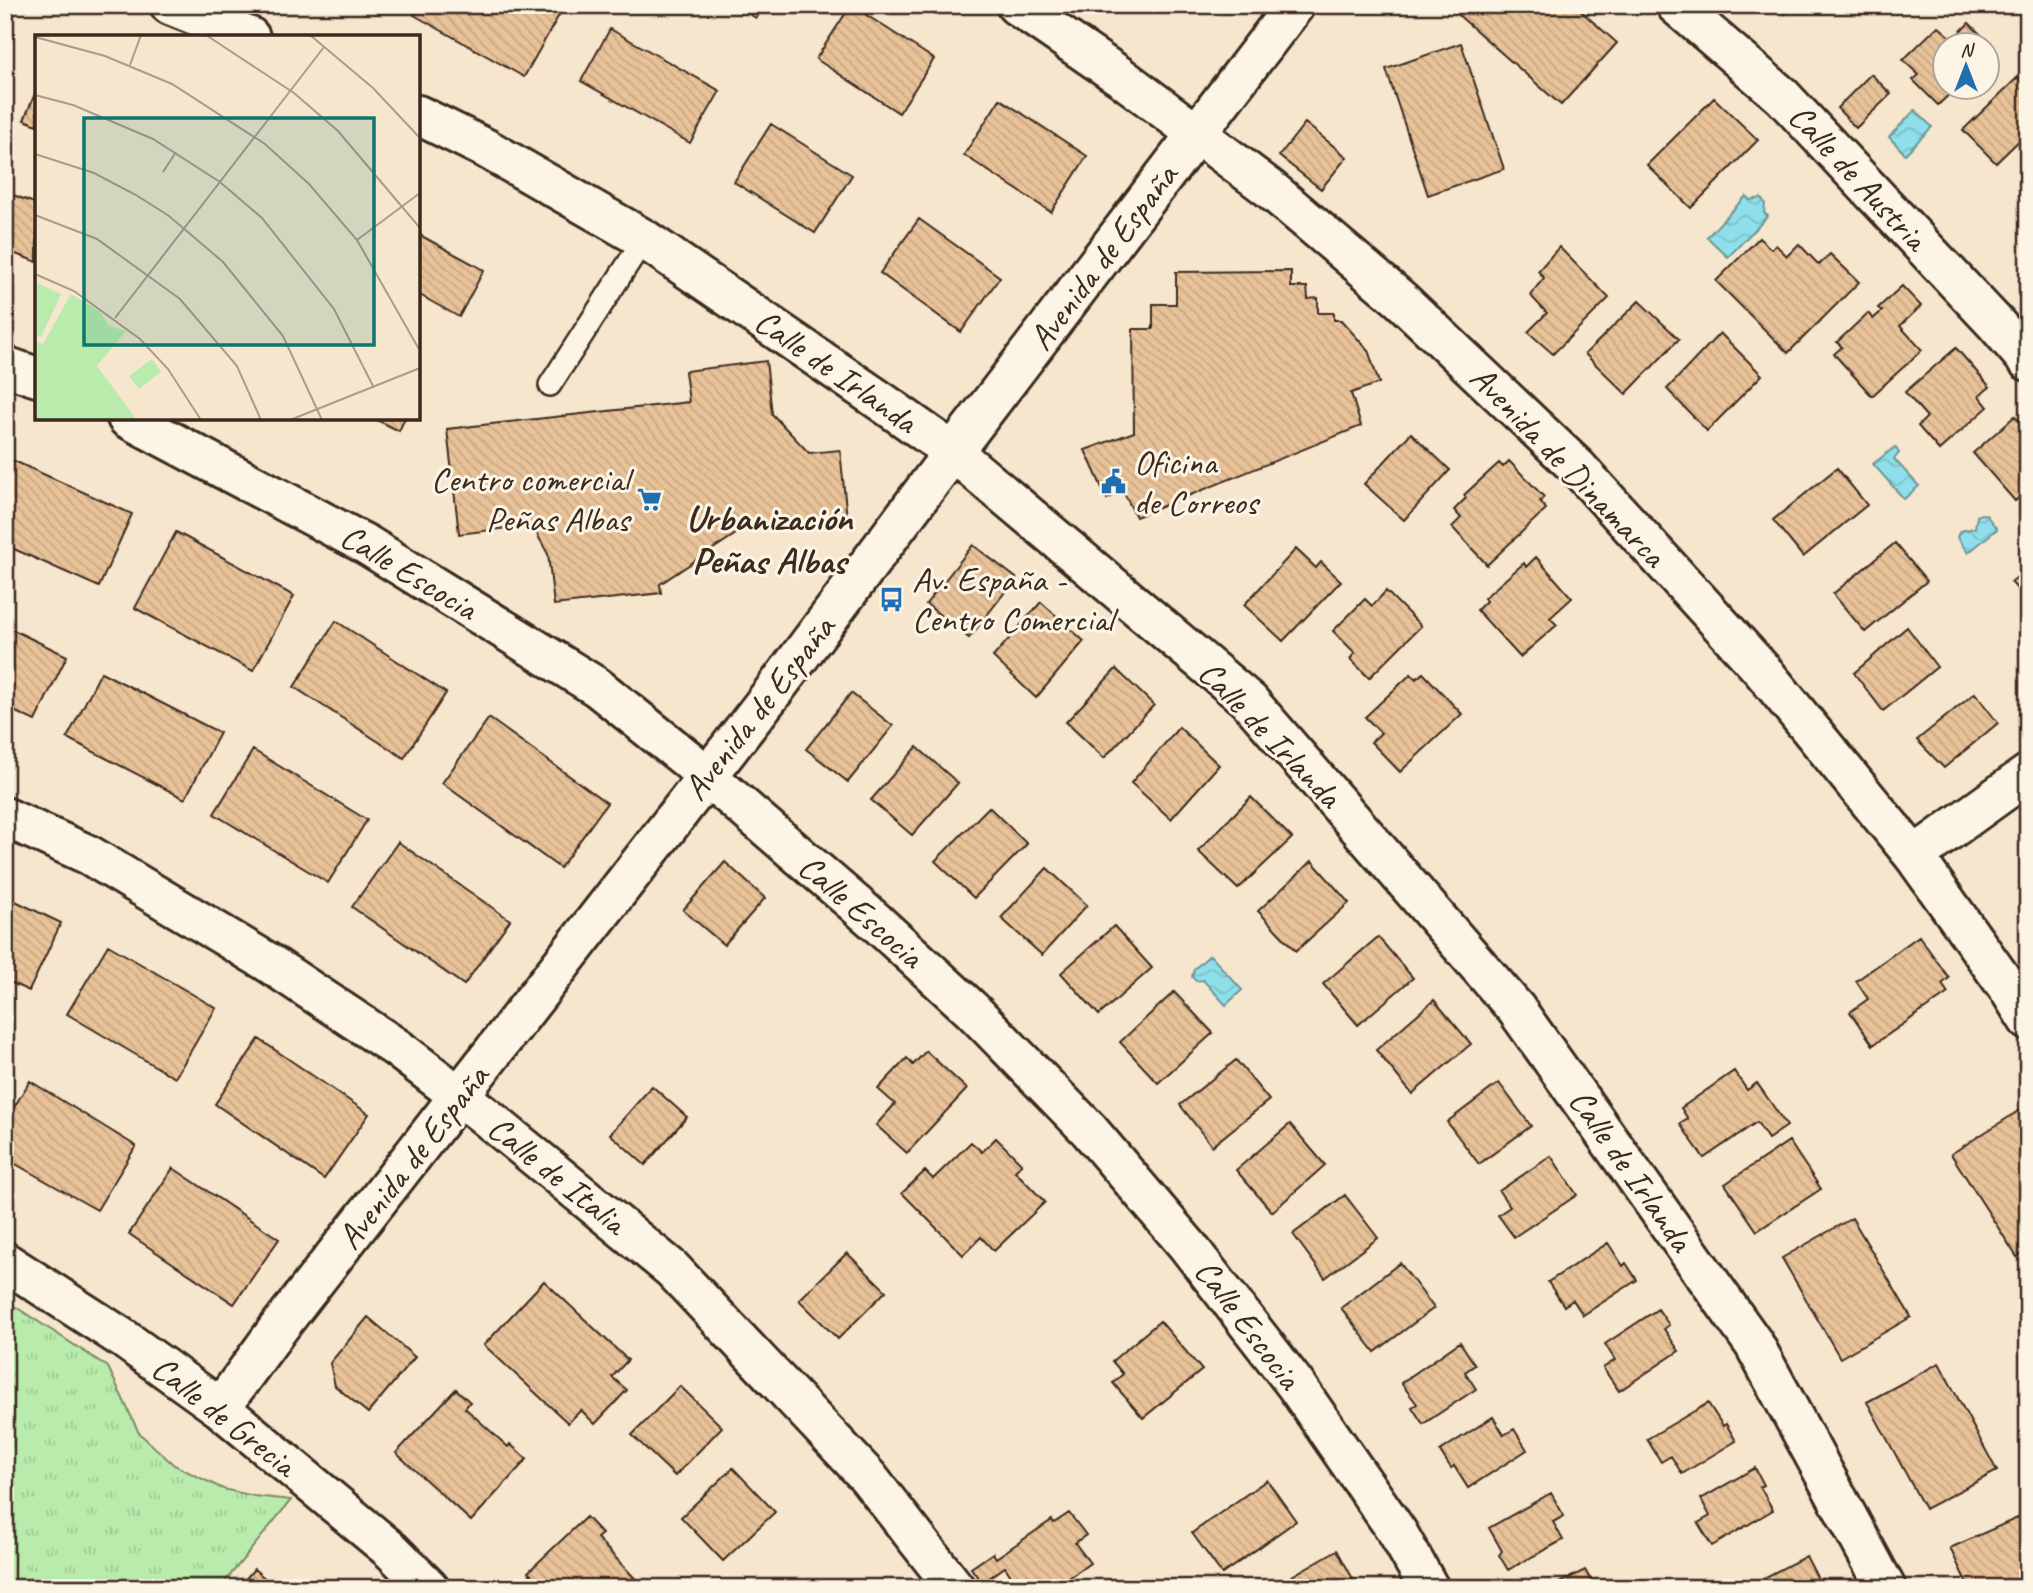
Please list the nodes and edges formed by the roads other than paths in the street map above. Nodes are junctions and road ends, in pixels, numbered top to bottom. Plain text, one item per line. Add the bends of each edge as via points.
1 (170, 5) edge
2 (1016, 5) edge
3 (1295, 5) edge
4 (1676, 5) edge
5 (245, 35) edge
6 (420, 116) edge
7 (1197, 134) junction
8 (644, 239) junction
9 (2028, 361) edge
10 (5, 366) edge
11 (35, 376) edge
12 (550, 385) dead end
13 (131, 420) edge
14 (953, 452) junction
15 (2028, 774) edge
16 (707, 777) junction
17 (5, 817) edge
18 (1914, 856) junction
19 (2028, 1020) edge
20 (460, 1096) junction
21 (5, 1262) edge
22 (220, 1408) junction
23 (429, 1588) edge
24 (955, 1588) edge
25 (1429, 1588) edge
26 (1886, 1588) edge

1 - 5 street
2 - 7 street, Avenida de Dinamarca
3 - 7 street, Avenida de España
4 - 9 street, Calle de Austria via 1782,96
6 - 8 street, Calle de Irlanda
7 - 14 street, Avenida de España
7 - 18 street, Avenida de Dinamarca via 1269,188 1399,299 1578,468 1762,670
8 - 12 lane
8 - 14 street, Calle de Irlanda
10 - 11 street
13 - 16 street, Calle Escocia via 379,552 597,687
14 - 16 street, Avenida de España
14 - 26 street, Calle de Irlanda via 1249,701 1516,1009 1754,1343
15 - 18 street
16 - 20 street, Avenida de España
16 - 25 street, Calle Escocia via 972,1010 1089,1130 1187,1245 1295,1384 1398,1533
17 - 20 street, Calle de Italia via 89,855 266,961
18 - 19 street, Avenida de Dinamarca
20 - 22 street, Avenida de España
20 - 24 street, Calle de Italia via 672,1269 869,1477
21 - 22 street, Calle de Grecia
22 - 23 street, Calle de Grecia via 392,1551

